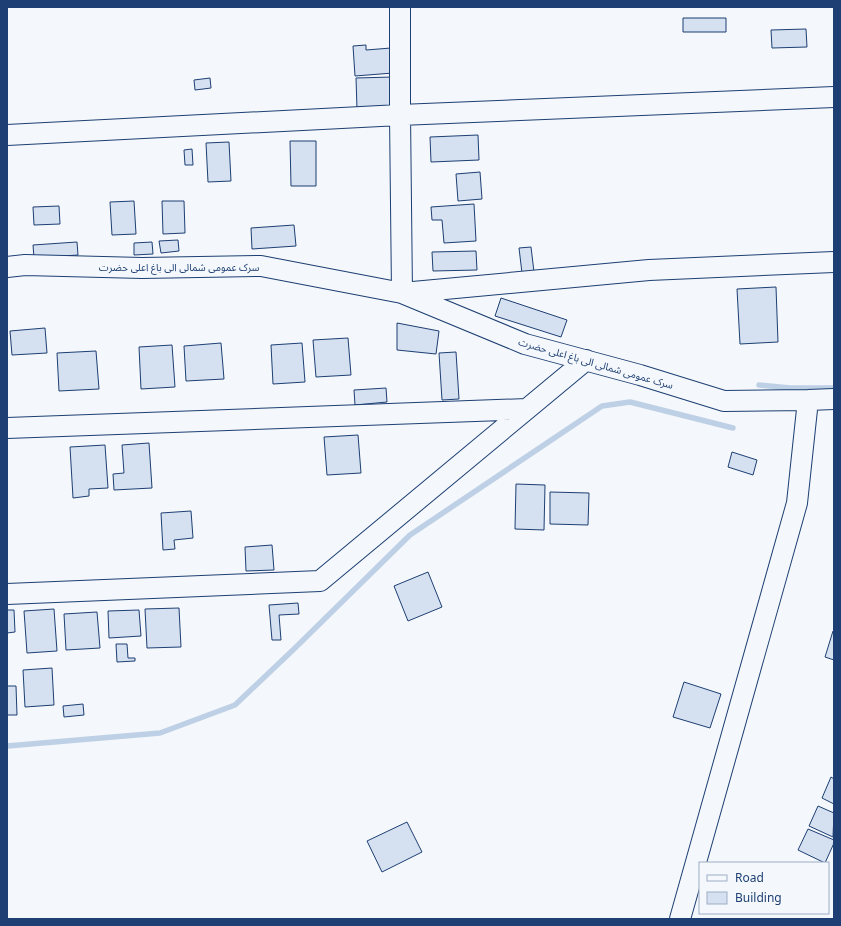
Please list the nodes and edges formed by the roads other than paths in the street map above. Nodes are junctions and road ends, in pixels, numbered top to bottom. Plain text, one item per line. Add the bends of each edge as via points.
1 (400, 7) edge
2 (834, 97) edge
3 (400, 115) junction
4 (7, 135) edge
5 (834, 262) edge
6 (7, 267) edge
7 (402, 293) junction
8 (586, 360) junction
9 (834, 399) edge
10 (808, 400) junction
11 (527, 409) junction
12 (7, 428) edge
13 (7, 594) edge
14 (680, 919) edge

1 - 3 street
2 - 3 street
3 - 4 street
3 - 7 street
5 - 7 street via 649,270
6 - 7 street, سرک عمومی شمالی الی باغ اعلی حضرت via 261,266
7 - 8 street, سرک عمومی شمالی الی باغ اعلی حضرت via 525,344
8 - 10 street, سرک عمومی شمالی الی باغ اعلی حضرت via 724,401
8 - 11 street
9 - 10 street, سرک عمومی شمالی الی باغ اعلی حضرت
10 - 14 street via 797,503
11 - 12 street
11 - 13 street via 320,581

